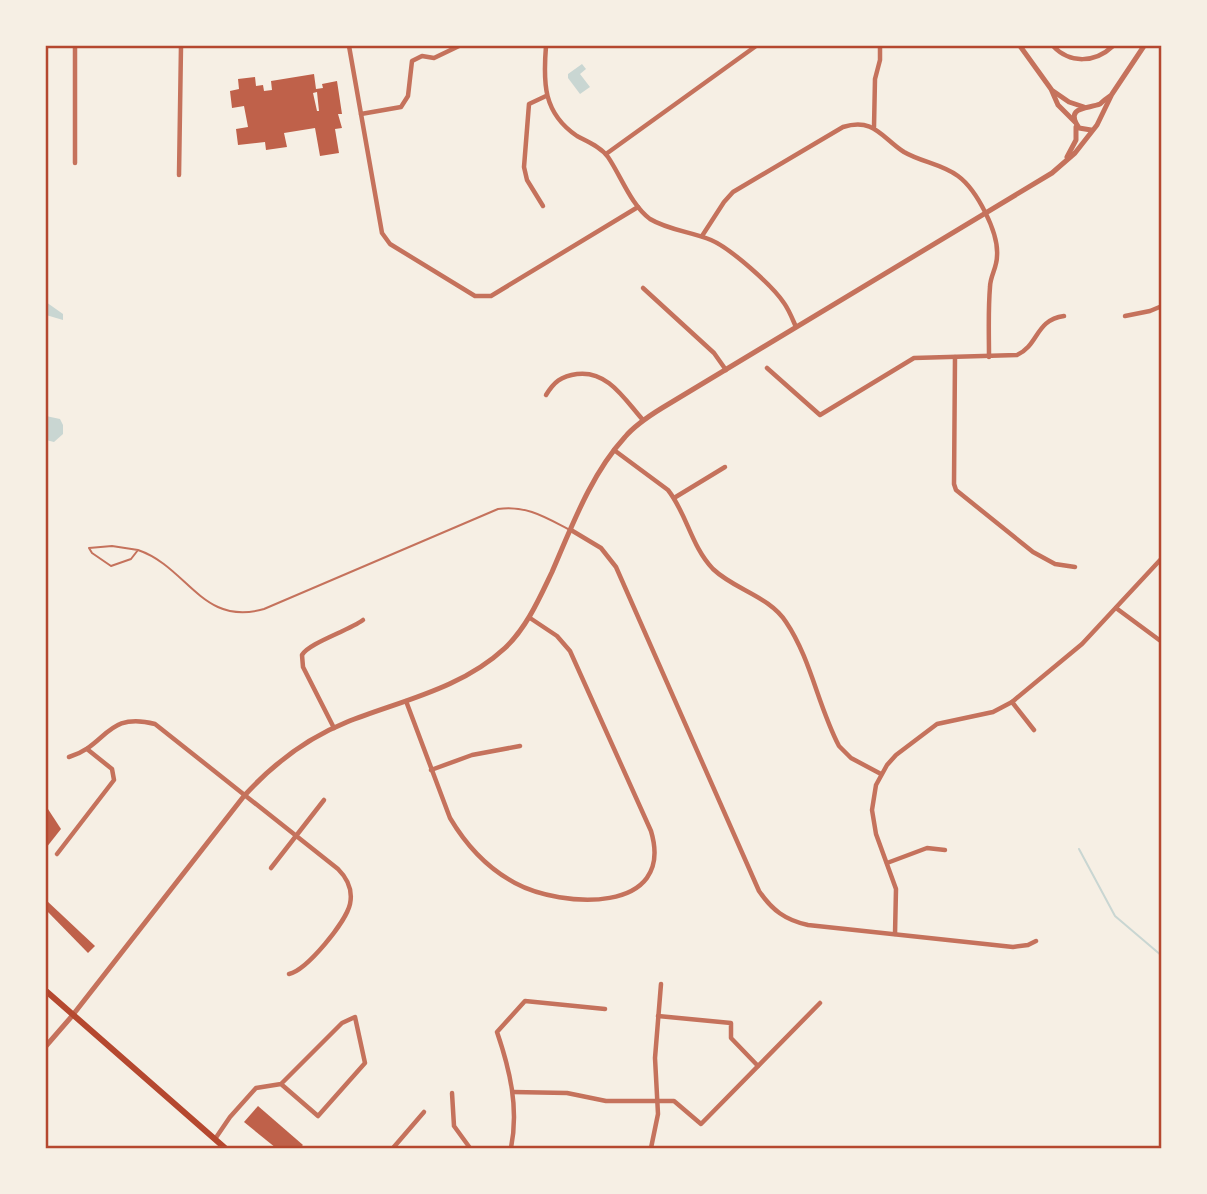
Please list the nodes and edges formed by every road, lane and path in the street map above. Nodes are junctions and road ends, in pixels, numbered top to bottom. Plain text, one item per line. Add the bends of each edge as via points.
1 (75, 46) edge
2 (181, 46) edge
3 (349, 46) edge
4 (459, 46) edge
5 (546, 46) edge
6 (756, 46) edge
7 (880, 46) edge
8 (1020, 46) edge
9 (1053, 46) edge
10 (1113, 46) edge
11 (1144, 46) edge
12 (1051, 89) junction
13 (1112, 94) junction
14 (546, 96) junction
15 (1086, 107) junction
16 (361, 114) junction
17 (1098, 120) junction
18 (1075, 123) junction
19 (874, 127) junction
20 (1091, 130) junction
21 (606, 154) junction
22 (1066, 160) junction
23 (75, 163) dead end
24 (179, 175) dead end
25 (543, 206) dead end
26 (638, 206) junction
27 (985, 214) junction
28 (702, 236) junction
29 (643, 288) dead end
30 (1161, 306) edge
31 (1064, 316) dead end
32 (1125, 316) dead end
33 (796, 327) junction
34 (955, 357) junction
35 (989, 358) junction
36 (767, 368) dead end
37 (726, 370) junction
38 (546, 395) dead end
39 (643, 420) junction
40 (614, 450) junction
41 (725, 467) dead end
42 (674, 498) junction
43 (571, 530) junction
44 (138, 550) junction
45 (1161, 558) edge
46 (1075, 567) dead end
47 (1116, 608) junction
48 (530, 618) junction
49 (363, 620) dead end
50 (1161, 642) edge
51 (406, 701) junction
52 (1012, 702) junction
53 (334, 728) junction
54 (1034, 730) dead end
55 (520, 746) dead end
56 (87, 749) junction
57 (69, 757) dead end
58 (431, 770) junction
59 (881, 774) junction
60 (244, 796) junction
61 (324, 800) dead end
62 (296, 836) junction
63 (945, 850) dead end
64 (57, 854) dead end
65 (887, 863) junction
66 (271, 868) dead end
67 (895, 934) junction
68 (1036, 941) dead end
69 (289, 974) dead end
70 (661, 984) dead end
71 (46, 991) edge
72 (820, 1003) dead end
73 (605, 1009) dead end
74 (72, 1016) junction
75 (658, 1016) junction
76 (46, 1046) edge
77 (758, 1066) junction
78 (282, 1084) junction
79 (513, 1092) junction
80 (452, 1093) dead end
81 (658, 1100) junction
82 (424, 1112) dead end
83 (215, 1140) junction
84 (225, 1149) edge
85 (393, 1149) edge
86 (470, 1149) edge
87 (511, 1149) edge
88 (651, 1149) edge

1 - 23 street
2 - 24 street
3 - 16 street
4 - 16 street via 434,58 422,56 412,61 408,96 401,107
5 - 14 street
6 - 21 street
7 - 19 street
8 - 12 street
9 - 10 street via 1067,57 1081,60
11 - 13 street
12 - 15 street
12 - 18 street
13 - 15 street
13 - 17 street
14 - 21 street via 566,128
14 - 25 street via 529,104 524,167
15 - 17 street via 1096,111
15 - 18 street via 1076,113
16 - 26 street via 382,233 390,244 475,296 491,296
17 - 20 street
18 - 20 street
18 - 22 street via 1076,140
19 - 27 street via 908,155 961,178
19 - 28 street via 843,127 733,192
20 - 22 street
21 - 26 street
22 - 27 street
26 - 28 street via 657,223
27 - 33 street
27 - 35 street via 996,234 998,252 990,286
28 - 33 street via 726,248 776,293
29 - 37 street via 714,353
30 - 32 street
31 - 35 street via 1048,321 1023,352
33 - 37 street
34 - 35 street
34 - 36 street via 914,358 820,415
34 - 46 street via 956,490 1033,552 1055,564
37 - 39 street
38 - 39 street via 564,377 594,375 614,386
39 - 40 street
40 - 42 street
40 - 43 street
41 - 42 street
42 - 59 street via 707,562 774,608 787,623 839,746
43 - 44 lane via 526,509 498,509 264,609 240,614 205,601 171,570
43 - 48 street
43 - 67 street via 601,548 616,567 766,902 795,922
44 - 44 lane via 131,559 113,566 89,548
45 - 47 street
47 - 50 street
47 - 52 street via 1082,644
48 - 51 street via 505,648 470,674
48 - 58 street via 570,651 651,831 654,852 646,879 629,893 588,900 551,897 514,883 483,860 459,833
49 - 53 street via 302,655 303,667
51 - 53 street
51 - 58 street
52 - 54 street
52 - 59 street via 993,712 937,723 896,755
53 - 60 street via 291,753
55 - 58 street via 472,755
56 - 57 street
56 - 60 street via 118,724 136,720 155,724
56 - 64 street via 112,769 114,780
59 - 65 street via 873,798 873,822
60 - 62 street
60 - 74 street
61 - 62 street
62 - 66 street
62 - 69 street via 344,875 350,902 343,919 308,963
63 - 65 street via 927,848
65 - 67 street via 896,889
67 - 68 street via 1013,947
70 - 75 street
71 - 74 main road
72 - 77 street
73 - 79 street via 525,1001 497,1032
74 - 76 street
74 - 83 main road
75 - 77 street via 731,1023 731,1038
75 - 81 street
77 - 81 street via 701,1124 680,1104
78 - 78 street via 342,1023 355,1017 365,1063 318,1116
78 - 83 street via 256,1088
79 - 81 street via 567,1093 606,1101
79 - 87 street
80 - 86 street via 454,1126
81 - 88 street
82 - 85 street
83 - 84 main road

